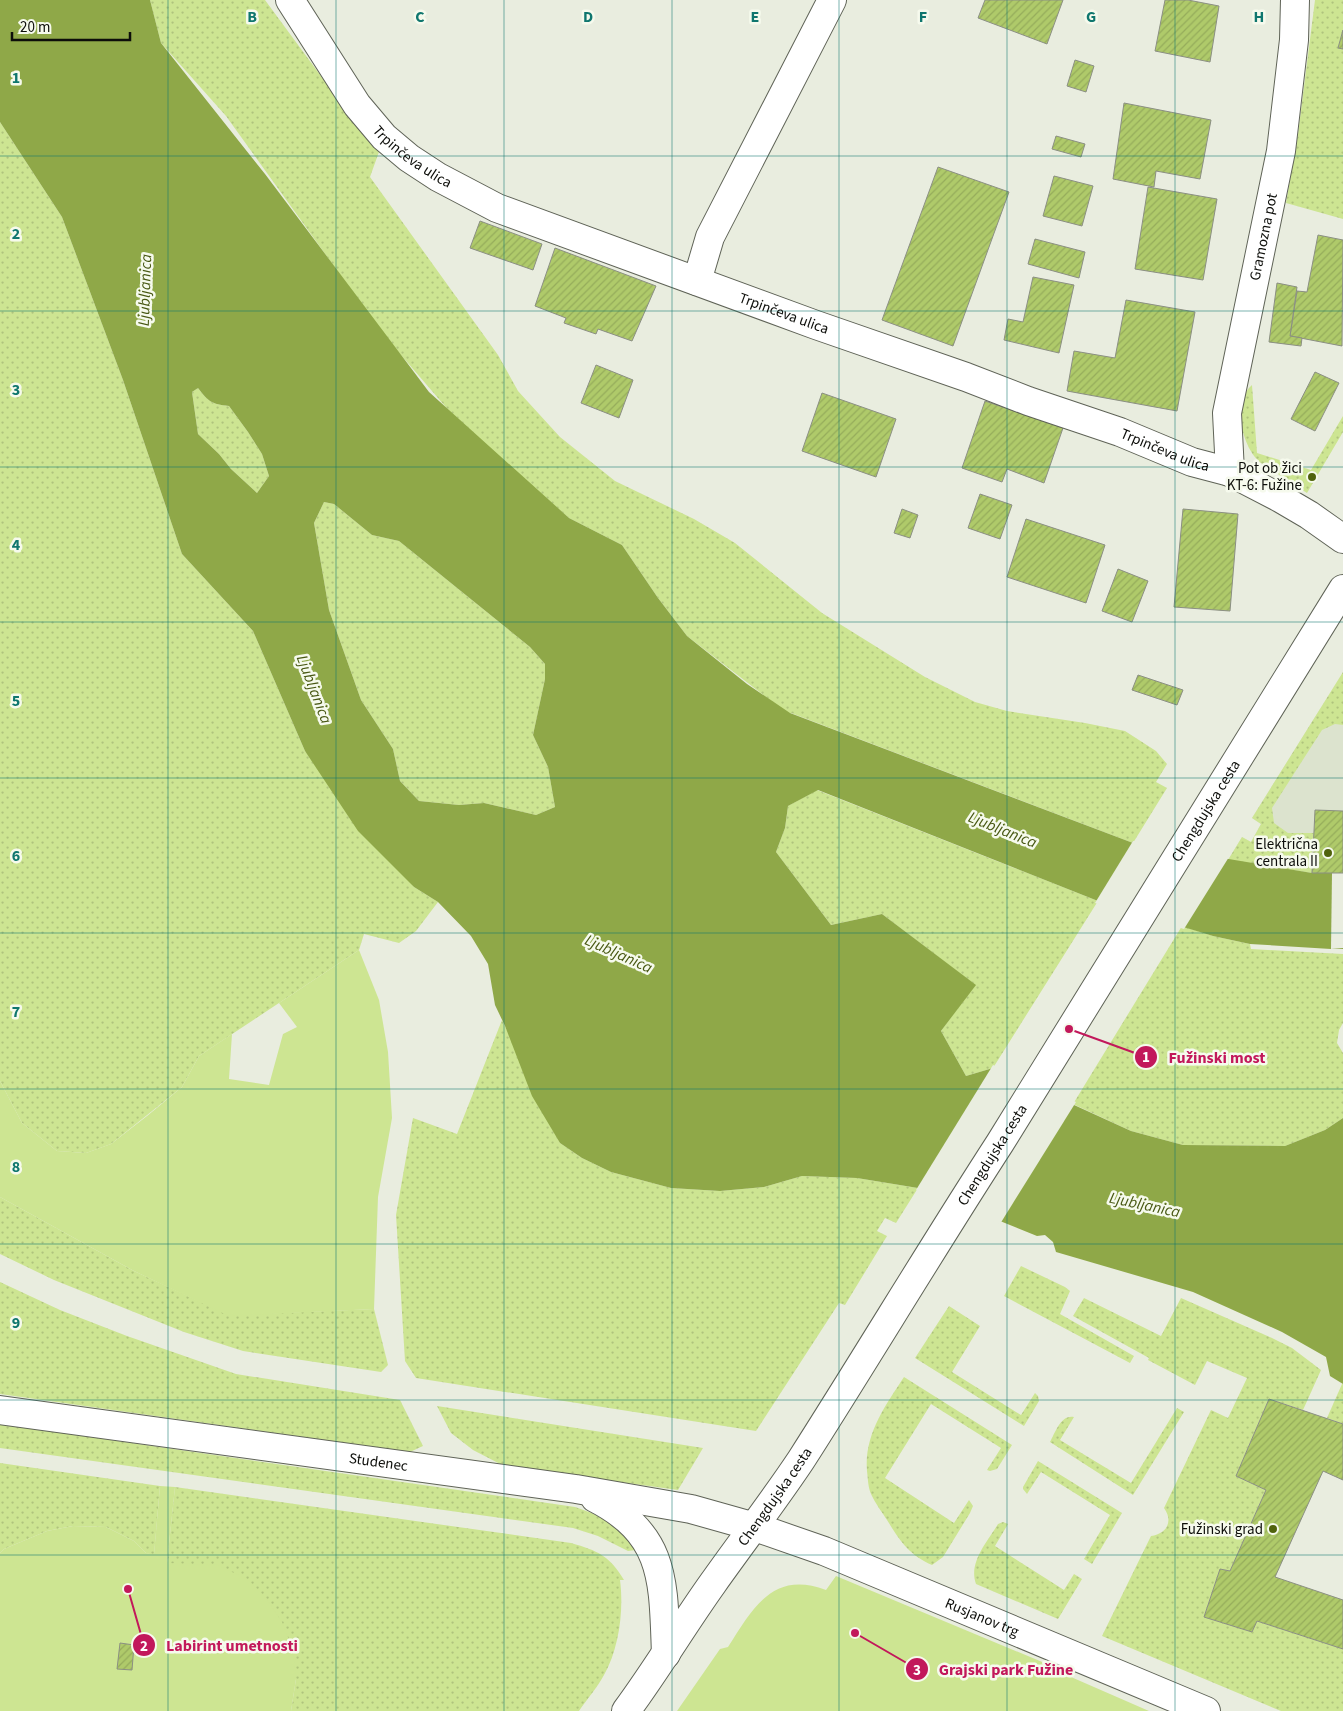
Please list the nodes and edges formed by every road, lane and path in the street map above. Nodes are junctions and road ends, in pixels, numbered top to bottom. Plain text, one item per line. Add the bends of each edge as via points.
1 (290, 0) edge
2 (832, 0) edge
3 (1295, 0) edge
4 (697, 281) junction
5 (1230, 472) junction
6 (1343, 539) edge
7 (1343, 589) edge
8 (0, 1410) edge
9 (576, 1488) junction
10 (755, 1527) junction
11 (666, 1654) junction
12 (626, 1711) edge
13 (1206, 1711) edge

1 - 4 street, Trpinčeva ulica via 357,105 384,137 409,158 498,208
2 - 4 street via 710,237
3 - 5 street, Gramozna pot via 1294,40 1281,151 1227,412
4 - 5 street, Trpinčeva ulica via 1120,432 1192,462
5 - 6 street, Trpinčeva ulica via 1309,515
7 - 10 street, Chengdujska cesta via 1000,1144
8 - 9 street, Studenec
9 - 10 street, Studenec via 692,1509
9 - 11 street via 627,1518 649,1544 662,1584
10 - 11 street, Chengdujska cesta via 712,1584
10 - 13 street, Rusjanov trg via 848,1561
11 - 12 street, Chengdujska cesta

